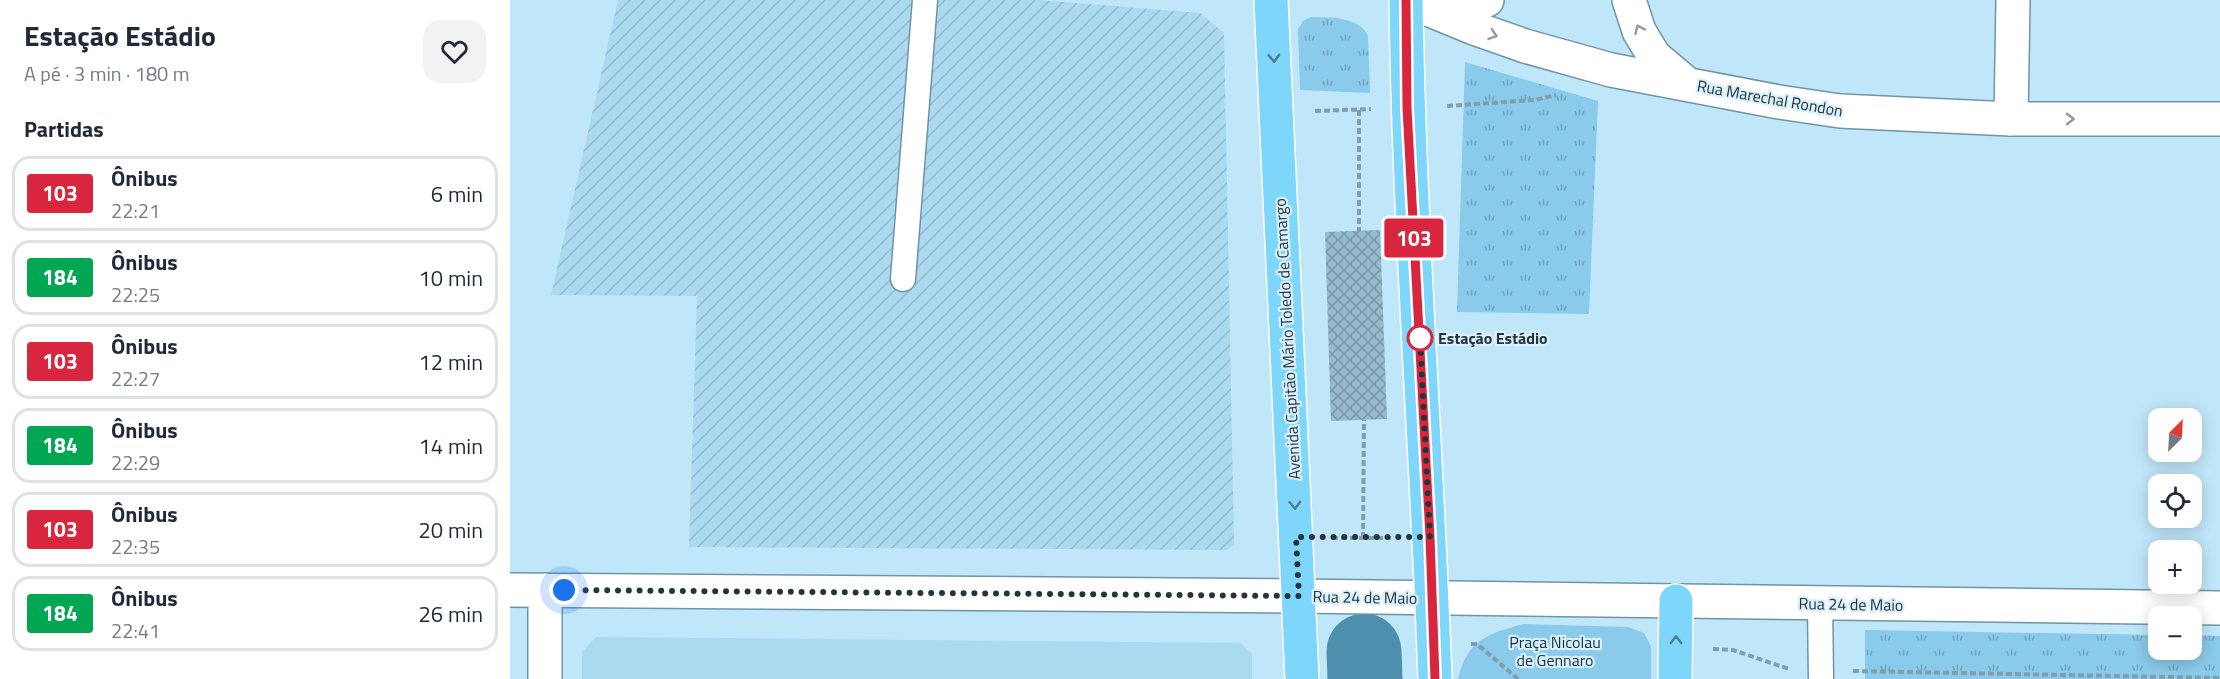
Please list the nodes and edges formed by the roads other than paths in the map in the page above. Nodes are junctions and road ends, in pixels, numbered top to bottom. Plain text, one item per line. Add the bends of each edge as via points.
1 (925, 0) edge
2 (1271, 0) edge
3 (1406, 0) edge
4 (1487, 0) edge
5 (1629, 0) edge
6 (2013, 0) edge
7 (1439, 13) junction
8 (1686, 83) junction
9 (2011, 118) junction
10 (2220, 119) edge
11 (903, 279) dead end
12 (510, 590) edge
13 (545, 590) junction
14 (1299, 596) junction
15 (1433, 598) junction
16 (1676, 601) junction
17 (1820, 603) junction
18 (2220, 608) edge
19 (1676, 664) edge
20 (1821, 675) edge
21 (545, 679) edge
22 (1302, 679) edge
23 (1435, 679) edge

1 - 11 lane
2 -> 14 main road, Avenida Capitão Mário Toledo de Camargo
3 - 7 street, Rua Marechal Rondon
3 - 15 main road via 1407,108
4 - 7 street
8 -> 5 street via 1654,56 1639,31
6 - 9 street
7 -> 8 street, Rua Marechal Rondon via 1589,64
8 - 9 street, Rua Marechal Rondon via 1840,111
9 -> 10 street, Rua Marechal Rondon
12 - 13 street, Rua 24 de Maio
13 - 14 street, Rua 24 de Maio
13 - 21 street
14 - 15 street, Rua 24 de Maio
14 - 22 main road, Avenida Capitão Mário Toledo de Camargo
15 - 16 street, Rua 24 de Maio
15 - 23 main road
16 - 17 street, Rua 24 de Maio
19 -> 16 main road
17 - 18 street, Rua 24 de Maio
17 - 20 lane

